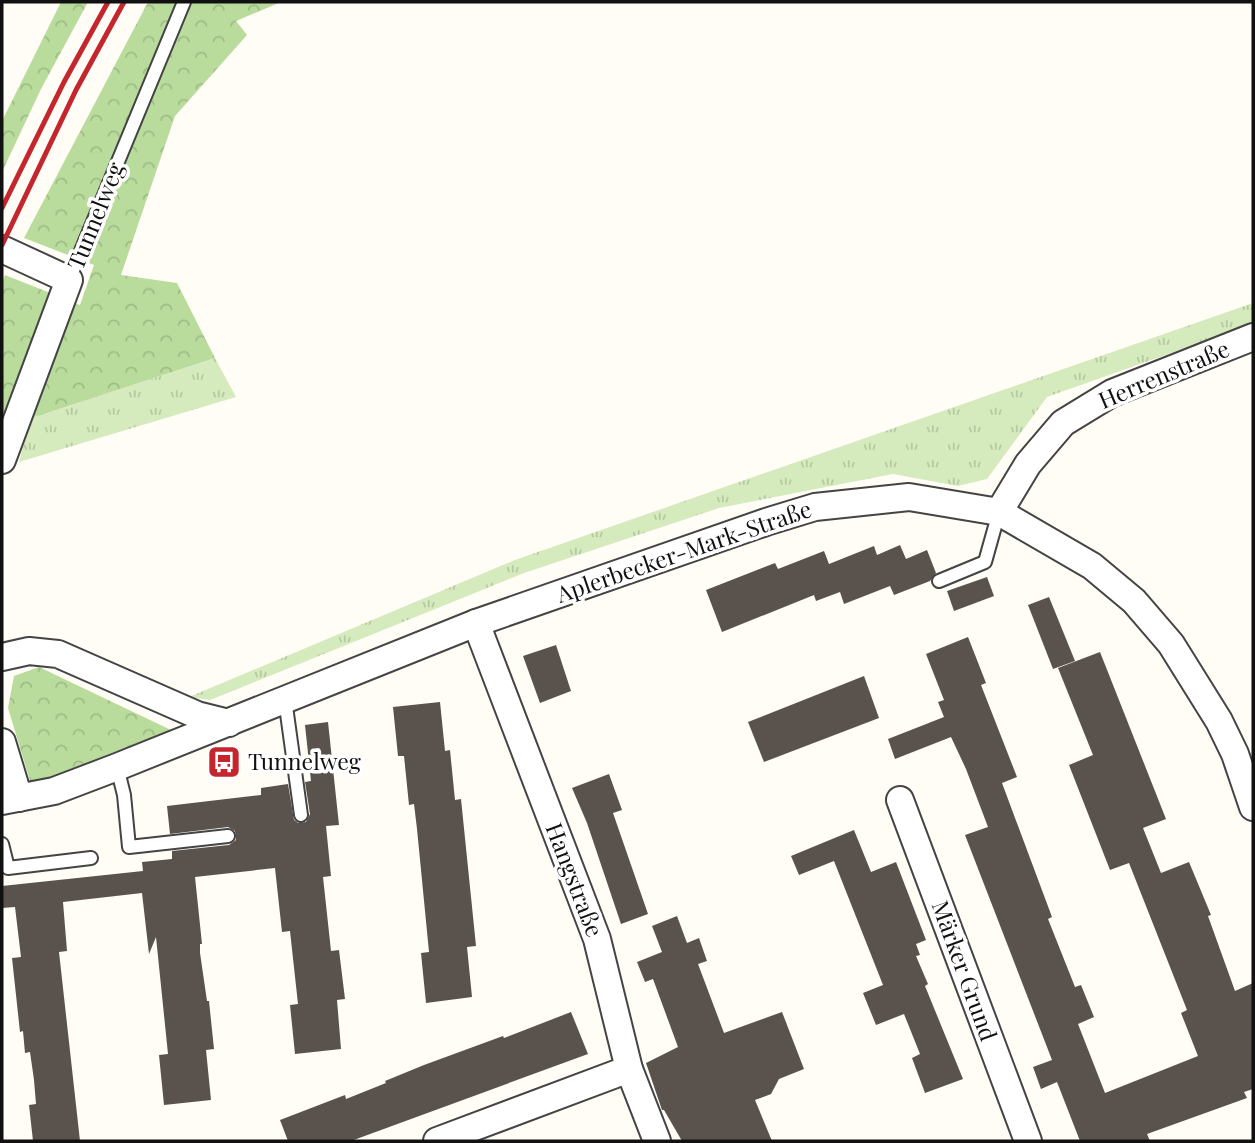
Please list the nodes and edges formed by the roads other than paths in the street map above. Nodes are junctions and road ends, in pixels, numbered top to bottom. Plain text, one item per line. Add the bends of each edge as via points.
1 (184, 2) edge
2 (8, 252) edge
3 (69, 280) junction
4 (1253, 337) edge
5 (2, 460) edge
6 (999, 512) junction
7 (939, 581) dead end
8 (476, 623) junction
9 (2, 657) edge
10 (285, 699) junction
11 (229, 723) junction
12 (2, 742) edge
13 (117, 767) junction
14 (10, 799) edge
15 (900, 800) dead end
16 (1253, 807) edge
17 (301, 815) dead end
18 (228, 836) dead end
19 (2, 844) edge
20 (91, 858) dead end
21 (629, 1069) junction
22 (437, 1141) edge
23 (657, 1141) edge
24 (1028, 1141) edge

1 - 3 lane, Tunnelweg
2 - 3 street
3 - 5 street, Tunnelweg
4 - 6 street, Herrenstraße via 1112,393 1063,423 1028,464
6 - 7 lane via 985,562
6 - 8 street, Aplerbecker-Mark-Straße via 908,497 815,507
6 - 16 street, Aplerbecker-Mark-Straße via 1092,566 1134,601 1171,644 1219,721
8 - 10 street, Aplerbecker-Mark-Straße
8 - 21 street, Hangstraße via 597,939
9 - 11 street via 29,651 58,654 197,715
10 - 11 street, Aplerbecker-Mark-Straße
10 - 17 lane
11 - 13 street, Aplerbecker-Mark-Straße
12 - 14 street
13 - 14 street, Aplerbecker-Mark-Straße via 54,791
13 - 18 lane via 129,846
15 - 24 street, Märker Grund
19 - 20 lane via 8,868
21 - 22 street
21 - 23 street, Hangstraße

